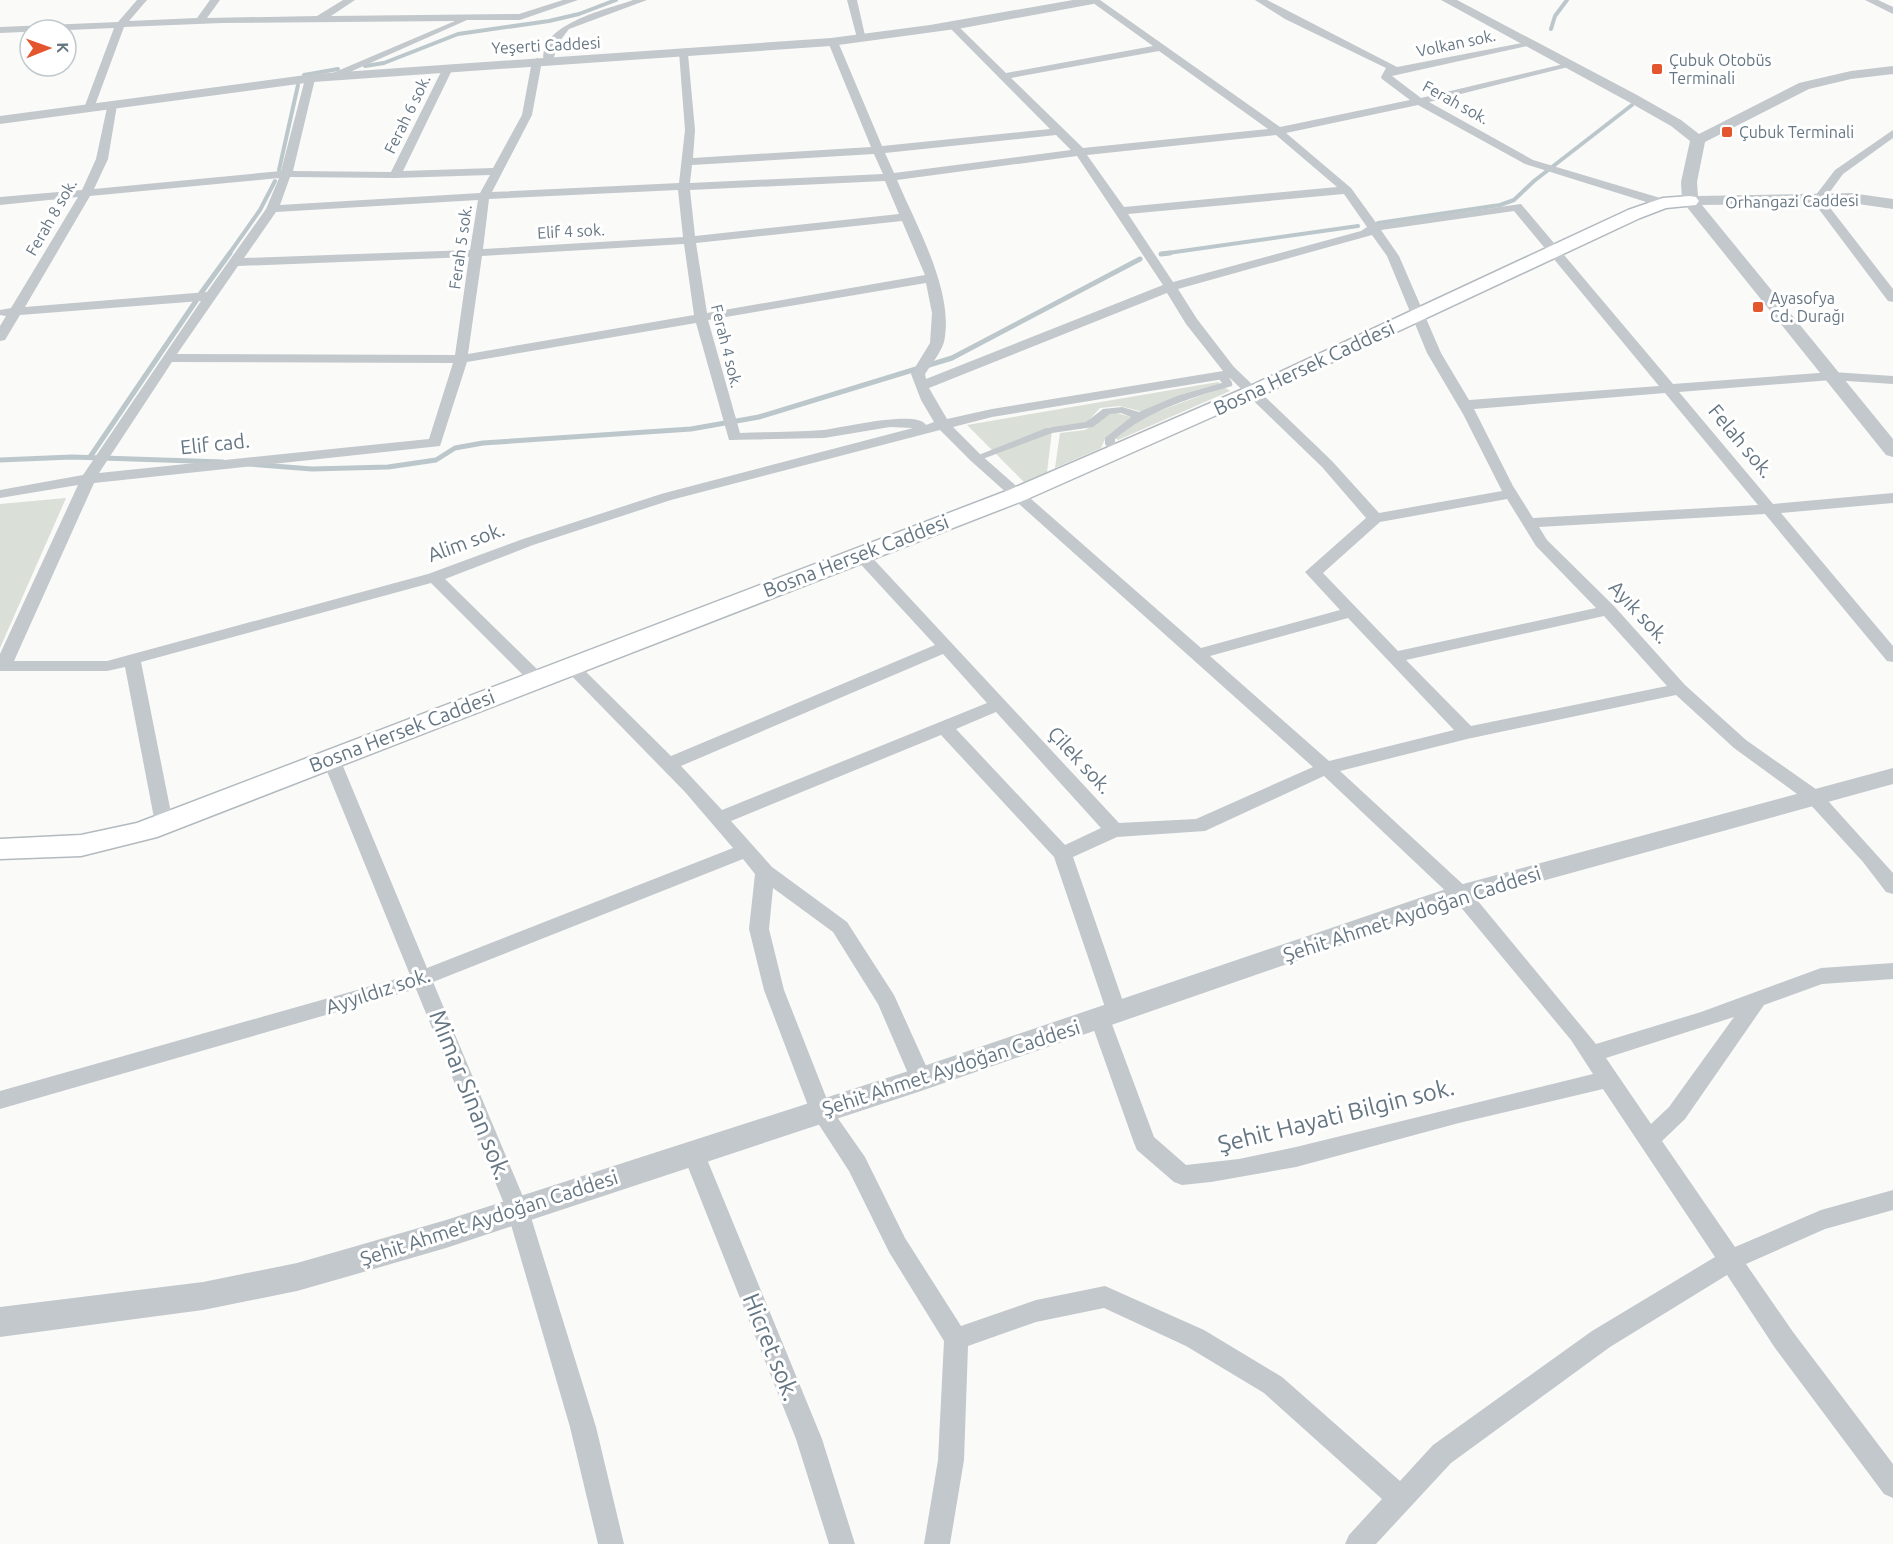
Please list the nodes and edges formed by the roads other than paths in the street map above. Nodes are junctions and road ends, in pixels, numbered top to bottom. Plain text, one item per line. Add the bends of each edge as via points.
1 (142, 0) edge
2 (214, 0) edge
3 (350, 0) edge
4 (573, 0) edge
5 (642, 0) edge
6 (852, 0) edge
7 (1094, 0) edge
8 (1260, 0) edge
9 (1447, 0) edge
10 (1870, 0) edge
11 (1893, 3) edge
12 (1880, 5) junction
13 (1893, 11) edge
14 (469, 18) junction
15 (319, 19) junction
16 (200, 21) junction
17 (120, 25) junction
18 (954, 27) junction
19 (0, 30) edge
20 (862, 38) junction
21 (833, 42) junction
22 (1528, 43) junction
23 (1161, 48) junction
24 (683, 54) junction
25 (542, 61) junction
26 (1568, 64) junction
27 (448, 68) junction
28 (1893, 70) edge
29 (1389, 72) junction
30 (1004, 76) junction
31 (332, 77) junction
32 (310, 79) junction
33 (1422, 101) junction
34 (112, 105) junction
35 (88, 108) junction
36 (0, 120) edge
37 (1058, 131) junction
38 (1278, 131) junction
39 (1890, 138) edge
40 (1698, 140) junction
41 (879, 150) junction
42 (1080, 152) junction
43 (686, 162) junction
44 (498, 171) junction
45 (286, 174) junction
46 (395, 175) junction
47 (891, 177) junction
48 (684, 186) junction
49 (1347, 190) junction
50 (85, 195) junction
51 (484, 196) junction
52 (1818, 200) junction
53 (0, 201) edge
54 (1690, 201) junction
55 (1663, 203) junction
56 (1893, 204) edge
57 (272, 209) junction
58 (1120, 211) junction
59 (908, 217) junction
60 (1374, 228) junction
61 (689, 240) junction
62 (1556, 252) junction
63 (476, 253) junction
64 (234, 262) junction
65 (932, 278) junction
66 (1170, 287) junction
67 (210, 296) junction
68 (1893, 298) edge
69 (14, 312) junction
70 (0, 313) edge
71 (1420, 315) junction
72 (700, 318) junction
73 (0, 337) edge
74 (167, 358) junction
75 (461, 359) junction
76 (1227, 374) junction
77 (1832, 376) junction
78 (1893, 380) edge
79 (921, 386) junction
80 (1671, 389) junction
81 (1251, 393) junction
82 (1465, 405) junction
83 (1139, 416) junction
84 (941, 425) junction
85 (435, 443) joint
86 (1117, 451) junction
87 (1893, 451) edge
88 (976, 458) junction
89 (88, 479) junction
90 (0, 494) edge
91 (1511, 494) junction
92 (1017, 495) junction
93 (1893, 498) edge
94 (1770, 509) junction
95 (1375, 518) junction
96 (1529, 523) junction
97 (860, 554) junction
98 (434, 577) junction
99 (1608, 610) junction
100 (1350, 612) junction
101 (945, 647) junction
102 (1199, 654) junction
103 (1394, 657) junction
104 (1893, 657) edge
105 (132, 660) junction
106 (1, 666) edge
107 (570, 666) junction
108 (537, 679) junction
109 (1678, 689) junction
110 (998, 705) junction
111 (944, 727) junction
112 (1467, 733) junction
113 (331, 759) junction
114 (668, 764) junction
115 (1326, 768) junction
116 (1893, 776) edge
117 (1814, 797) junction
118 (719, 819) junction
119 (164, 823) junction
120 (1114, 830) junction
121 (0, 849) edge
122 (746, 850) junction
123 (1062, 854) junction
124 (765, 872) junction
125 (1893, 887) edge
126 (1461, 894) junction
127 (1893, 971) edge
128 (422, 978) junction
129 (1757, 1000) junction
130 (1108, 1016) junction
131 (1591, 1054) junction
132 (921, 1079) junction
133 (1608, 1079) junction
134 (0, 1100) edge
135 (821, 1111) junction
136 (1649, 1140) junction
137 (693, 1152) junction
138 (1893, 1200) edge
139 (518, 1211) junction
140 (1730, 1260) junction
141 (0, 1322) edge
142 (956, 1339) junction
143 (1893, 1485) edge
144 (1400, 1498) junction
145 (612, 1544) edge
146 (842, 1544) edge
147 (937, 1544) edge
148 (1358, 1544) edge

1 - 17 street
2 - 16 street
3 - 15 street
4 - 14 street via 520,17
5 - 25 street, Ferah 5 sok. via 566,27
6 - 20 street
7 - 18 street, Yeşerti Caddesi
7 - 23 street, Ayık sok.
8 - 29 street, Ferah sok. via 1392,67
9 - 22 street
10 - 12 street
11 - 12 street
12 - 13 street
14 - 15 street
14 - 31 street
15 - 16 street
16 - 17 street
17 - 19 street
17 - 35 street
18 - 20 street, Yeşerti Caddesi
18 - 30 street
20 - 21 street, Yeşerti Caddesi
21 - 24 street, Yeşerti Caddesi
21 - 41 street
22 - 26 street
22 - 29 street, Volkan sok.
23 - 30 street
23 - 38 street, Ayık sok.
24 - 25 street, Yeşerti Caddesi
24 - 43 street, Ferah 4 sok. via 690,130
25 - 27 street, Yeşerti Caddesi
25 - 44 street, Ferah 5 sok. via 527,116
26 - 33 street
26 - 40 street via 1676,123
27 - 31 street, Yeşerti Caddesi
27 - 46 street, Ferah 6 sok.
28 - 40 street via 1804,86
29 - 33 street, Ferah sok. via 1386,77 1403,92
30 - 37 street
31 - 32 street, Yeşerti Caddesi
32 - 34 street, Yeşerti Caddesi
32 - 45 street
33 - 38 street
33 - 55 street, Ferah sok. via 1529,162
34 - 35 street, Yeşerti Caddesi
34 - 50 street, Ferah 8 sok. via 102,159
35 - 36 street, Yeşerti Caddesi
37 - 41 street
37 - 42 street
38 - 42 street
38 - 49 street, Ayık sok.
39 - 52 street via 1839,172
40 - 54 street via 1689,182
41 - 43 street
41 - 47 street
42 - 47 street
42 - 58 street
43 - 48 street, Ferah 4 sok.
44 - 46 street
44 - 51 street, Ferah 5 sok.
45 - 46 street
45 - 50 street
45 - 57 street
47 - 48 street
47 - 59 street
48 - 51 street
48 - 61 street, Ferah 4 sok.
49 - 58 street
49 - 60 street, Ayık sok.
50 - 53 street
50 - 69 street, Ferah 8 sok.
51 - 57 street
51 - 63 street, Ferah 5 sok.
52 - 54 street, Orhangazi Caddesi
52 - 56 street, Orhangazi Caddesi via 1851,198
52 - 68 street
54 - 55 main road, Bosna Hersek Caddesi
54 - 77 street
55 - 62 main road, Bosna Hersek Caddesi
57 - 64 street
58 - 66 street
59 - 61 street, Elif 4 sok.
59 - 65 street
60 - 62 street, Felah sok. via 1517,207
60 - 66 street via 1365,234
60 - 71 street, Ayık sok. via 1393,256
61 - 63 street, Elif 4 sok.
61 - 72 street, Ferah 4 sok.
62 - 71 main road, Bosna Hersek Caddesi
62 - 80 street, Felah sok.
63 - 64 street, Elif 4 sok.
63 - 75 street, Ferah 5 sok.
64 - 67 street
65 - 72 street
65 - 79 street via 938,313 937,343 918,374
66 - 76 street
66 - 79 street
67 - 69 street
67 - 74 street
69 - 70 street
69 - 73 street, Ferah 8 sok.
71 - 81 main road, Bosna Hersek Caddesi
71 - 82 street, Ayık sok. via 1434,353
72 - 75 street
72 - 84 street, Ferah 4 sok. via 734,437 824,434 890,423
74 - 75 street
74 - 89 street
75 - 85 street, Ferah 5 sok.
76 - 81 street
76 - 83 street via 1228,384
76 - 84 street
77 - 78 street
77 - 80 street
77 - 87 street
79 - 84 street
80 - 82 street
80 - 94 street, Felah sok.
81 - 86 main road, Bosna Hersek Caddesi
81 - 95 street via 1327,464
82 - 91 street, Ayık sok.
83 - 86 street via 1110,438
83 - 88 street via 1122,410 1107,411 1089,425 1050,430
84 - 88 street
84 - 98 street, Alim sok. via 666,497
85 - 89 street, Elif cad.
86 - 92 main road, Bosna Hersek Caddesi
88 - 92 street
89 - 90 street, Elif cad.
89 - 106 street
91 - 95 street
91 - 96 street, Ayık sok.
92 - 97 main road, Bosna Hersek Caddesi
92 - 102 street
93 - 94 street
94 - 96 street
94 - 104 street, Felah sok.
95 - 100 street via 1336,558 1313,572
96 - 99 street, Ayık sok. via 1541,543
97 - 101 street, Çilek sok.
97 - 107 main road, Bosna Hersek Caddesi
98 - 105 street, Alim sok.
98 - 108 street
99 - 103 street
99 - 109 street, Ayık sok.
100 - 102 street
100 - 103 street
101 - 110 street, Çilek sok.
101 - 114 street
102 - 115 street
103 - 112 street
105 - 106 street, Alim sok. via 107,666
105 - 119 street
107 - 108 main road, Bosna Hersek Caddesi
107 - 114 street
108 - 113 main road, Bosna Hersek Caddesi
109 - 112 street
109 - 117 street, Ayık sok. via 1740,744
110 - 111 street
110 - 120 street, Çilek sok.
111 - 118 street
111 - 123 street
112 - 115 street
113 - 119 main road, Bosna Hersek Caddesi
113 - 128 street, Mimar Sinan sok.
114 - 118 street
115 - 120 street via 1198,826
115 - 126 street
116 - 117 street, Şehit Ahmet Aydoğan Caddesi
117 - 125 street, Ayık sok.
117 - 126 street, Şehit Ahmet Aydoğan Caddesi
118 - 122 street
119 - 121 main road, Bosna Hersek Caddesi via 66,848
120 - 123 street
122 - 124 street
122 - 128 street, Ayyıldız sok.
123 - 130 street, Şehit Hayati Bilgin sok.
124 - 132 street via 840,927 887,1001
124 - 135 street via 759,929 774,990
126 - 130 street, Şehit Ahmet Aydoğan Caddesi
126 - 131 street
127 - 129 street via 1821,976
128 - 134 street, Ayyıldız sok.
128 - 139 street, Mimar Sinan sok.
129 - 131 street
129 - 136 street via 1677,1113
130 - 132 street, Şehit Ahmet Aydoğan Caddesi
130 - 133 street, Şehit Hayati Bilgin sok. via 1144,1143 1182,1175 1217,1173 1302,1156
131 - 133 street
132 - 135 street, Şehit Ahmet Aydoğan Caddesi
133 - 136 street
135 - 137 street, Şehit Ahmet Aydoğan Caddesi
135 - 142 street via 857,1164 897,1245
136 - 140 street
137 - 139 street, Şehit Ahmet Aydoğan Caddesi
137 - 146 street, Hicret sok. via 809,1439
138 - 140 street via 1821,1220
139 - 141 street, Şehit Ahmet Aydoğan Caddesi via 352,1261 241,1289
139 - 145 street, Mimar Sinan sok. via 583,1427
140 - 143 street via 1784,1340
140 - 144 street via 1601,1339 1442,1454
142 - 144 street via 1036,1311 1105,1297 1195,1338 1273,1384
142 - 147 street via 951,1460
144 - 148 street

